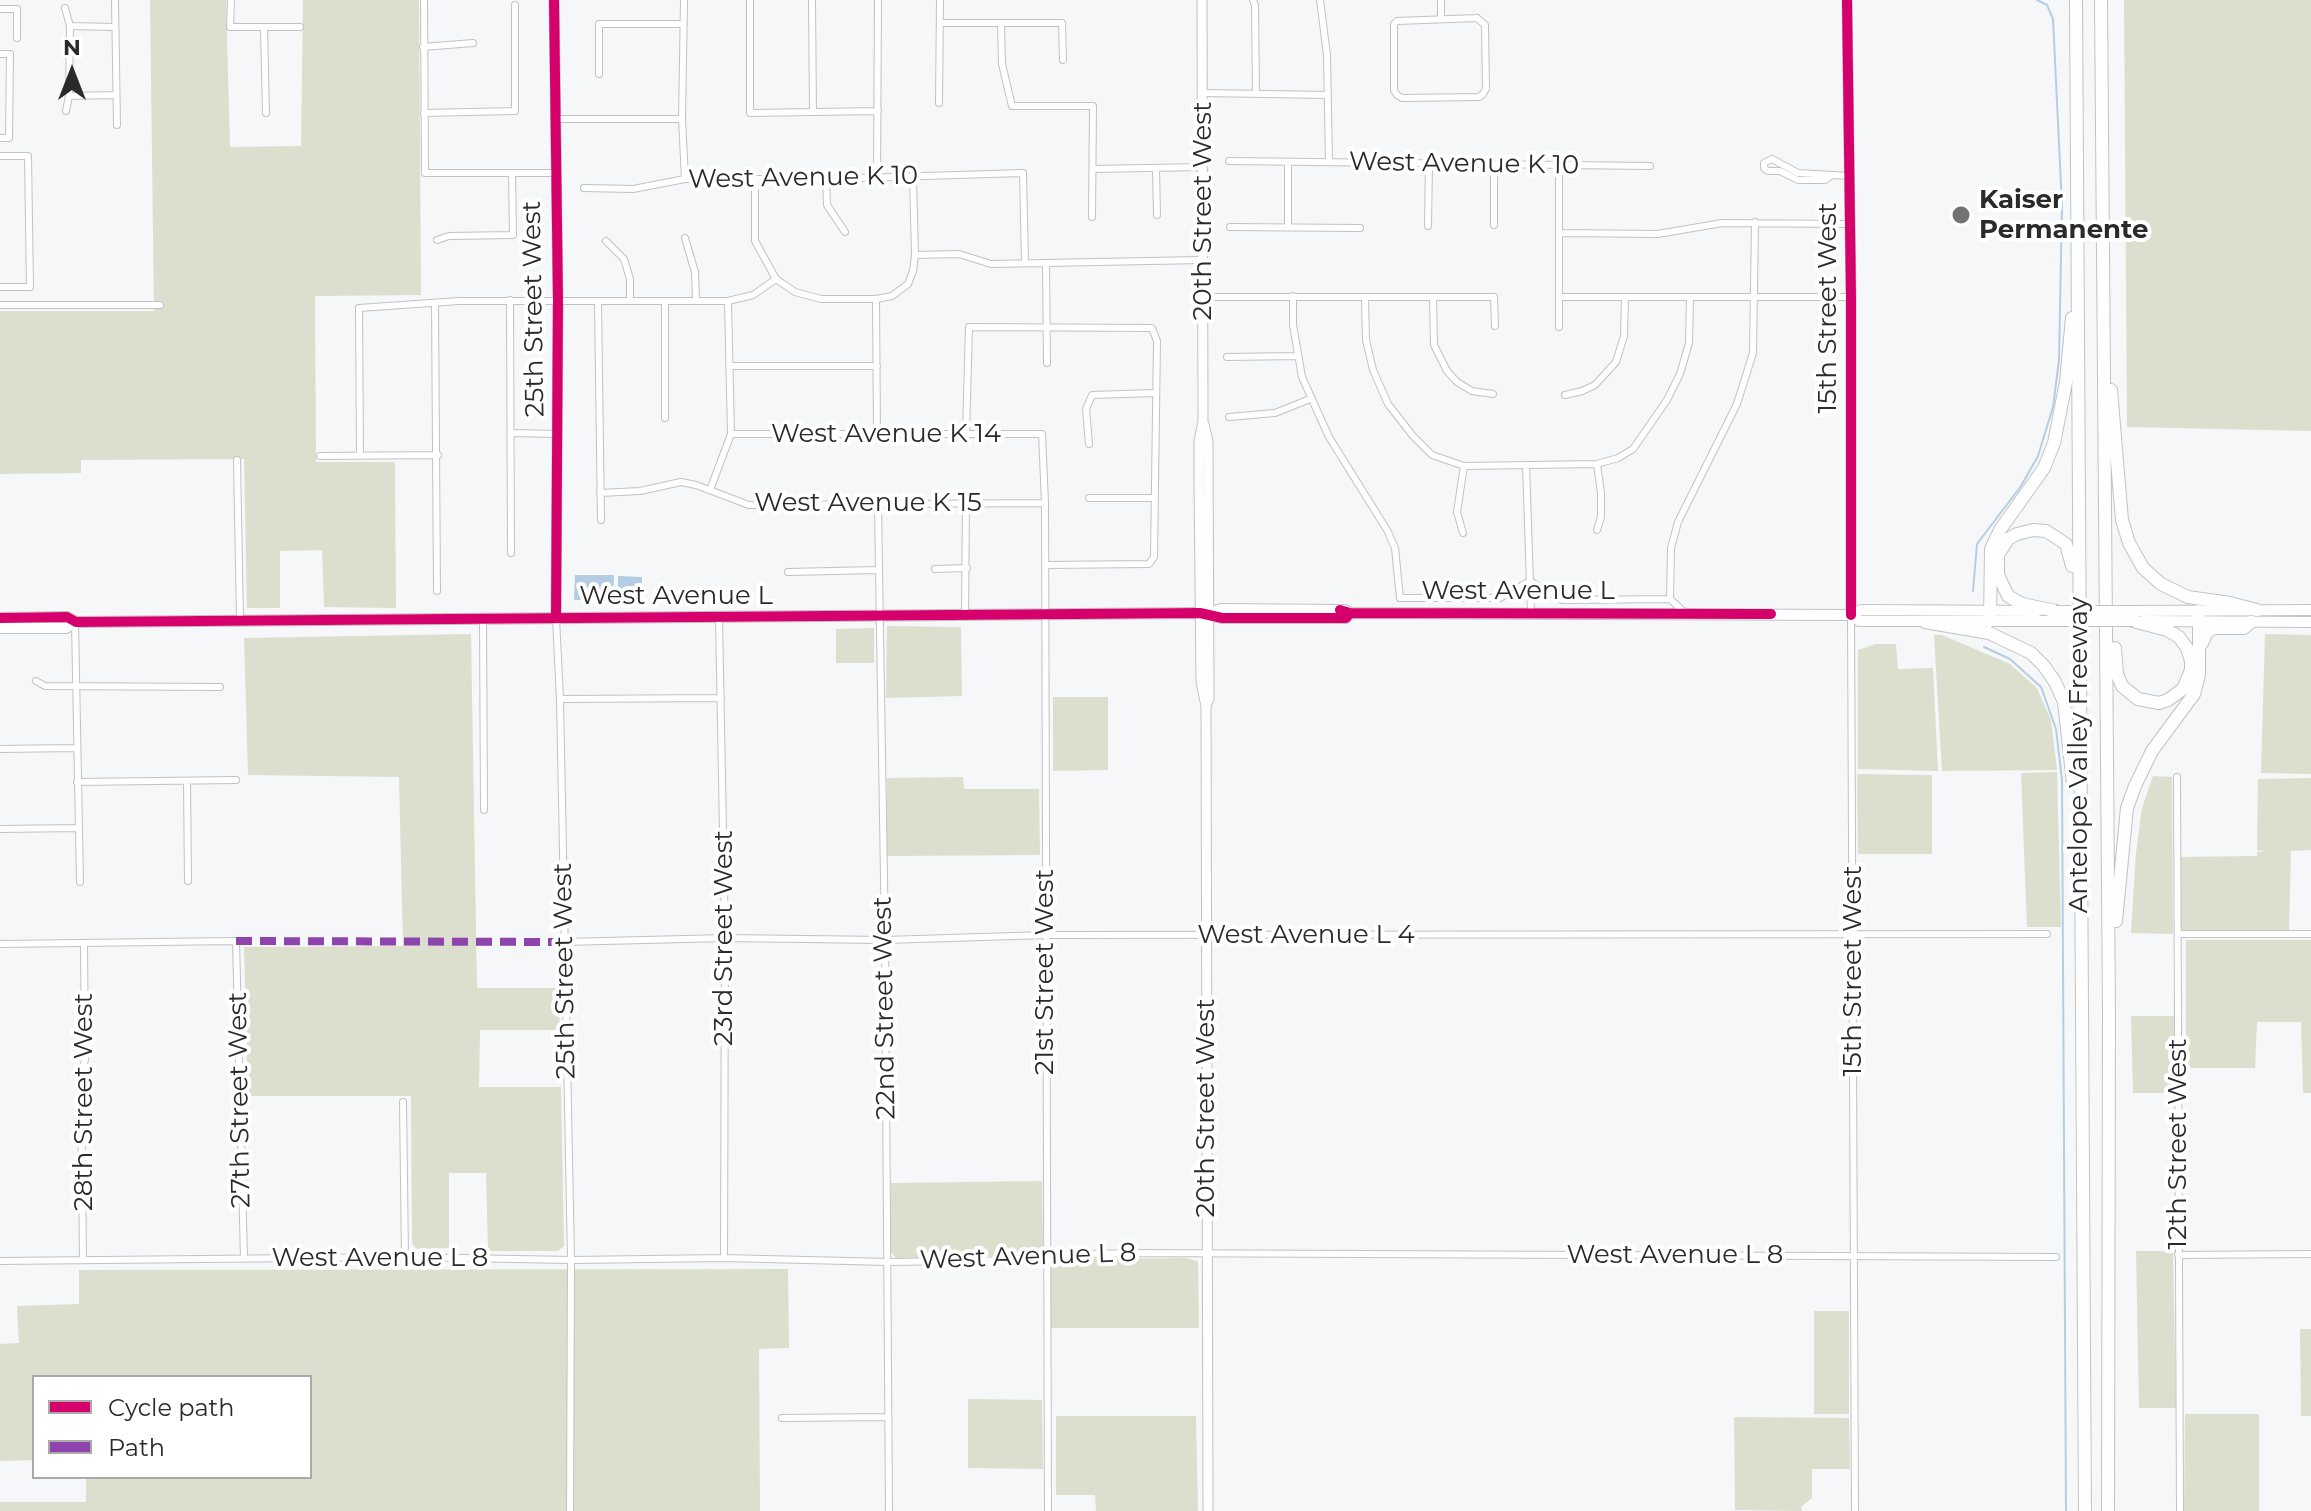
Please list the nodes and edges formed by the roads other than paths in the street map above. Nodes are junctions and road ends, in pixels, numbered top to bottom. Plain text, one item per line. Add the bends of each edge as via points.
1 (115, 0) edge
2 (231, 0) edge
3 (424, 0) edge
4 (554, 0) edge
5 (684, 0) edge
6 (750, 0) edge
7 (878, 0) edge
8 (940, 0) edge
9 (1202, 0) edge
10 (1253, 0) edge
11 (1320, 0) edge
12 (1441, 0) edge
13 (1847, 0) edge
14 (2076, 0) edge
15 (2101, 0) edge
16 (812, 2) edge
17 (515, 5) dead end
18 (65, 8) dead end
19 (0, 9) edge
20 (1441, 18) junction
21 (940, 23) junction
22 (1001, 23) junction
23 (684, 24) junction
24 (70, 26) junction
25 (115, 27) junction
26 (300, 27) dead end
27 (264, 28) junction
28 (17, 38) dead end
29 (473, 43) dead end
30 (423, 47) junction
31 (0, 54) edge
32 (1063, 60) dead end
33 (599, 74) dead end
34 (1203, 93) junction
35 (1256, 94) junction
36 (115, 95) junction
37 (1328, 95) junction
38 (69, 96) junction
39 (939, 103) dead end
40 (66, 111) dead end
41 (878, 111) junction
42 (813, 112) junction
43 (266, 113) dead end
44 (424, 113) junction
45 (555, 119) junction
46 (682, 119) junction
47 (117, 125) dead end
48 (0, 138) edge
49 (0, 156) edge
50 (1229, 161) dead end
51 (1288, 162) junction
52 (1329, 162) junction
53 (1429, 163) junction
54 (1494, 164) junction
55 (1559, 165) junction
56 (1650, 166) dead end
57 (1202, 167) junction
58 (1781, 167) junction
59 (1156, 168) junction
60 (1093, 169) junction
61 (555, 173) junction
62 (512, 174) junction
63 (877, 176) junction
64 (1850, 176) junction
65 (913, 177) junction
66 (685, 179) junction
67 (755, 179) junction
68 (826, 179) junction
69 (584, 188) dead end
70 (1157, 215) dead end
71 (1092, 217) dead end
72 (1755, 222) junction
73 (1850, 224) junction
74 (1494, 225) dead end
75 (1428, 226) dead end
76 (1230, 227) dead end
77 (1288, 227) junction
78 (1360, 228) dead end
79 (845, 232) dead end
80 (1559, 233) junction
81 (685, 238) dead end
82 (437, 240) dead end
83 (606, 241) dead end
84 (915, 255) junction
85 (1203, 260) junction
86 (1025, 263) junction
87 (1046, 263) junction
88 (2079, 263) junction
89 (776, 279) junction
90 (0, 287) edge
91 (1293, 296) junction
92 (1203, 297) junction
93 (1365, 297) junction
94 (1433, 297) junction
95 (1559, 297) junction
96 (1625, 297) junction
97 (1690, 297) junction
98 (1755, 297) junction
99 (1851, 297) junction
100 (876, 299) junction
101 (510, 300) junction
102 (558, 300) junction
103 (630, 301) junction
104 (665, 301) junction
105 (696, 301) junction
106 (728, 301) junction
107 (598, 302) junction
108 (435, 303) junction
109 (0, 305) edge
110 (160, 305) dead end
111 (1047, 326) junction
112 (1495, 326) dead end
113 (1559, 327) dead end
114 (1298, 356) junction
115 (1227, 357) dead end
116 (1047, 363) dead end
117 (729, 366) junction
118 (877, 366) junction
119 (2105, 380) junction
120 (1156, 393) junction
121 (1493, 394) dead end
122 (1565, 395) dead end
123 (1310, 399) junction
124 (1229, 417) dead end
125 (665, 418) dead end
126 (511, 433) junction
127 (558, 434) junction
128 (731, 434) junction
129 (966, 434) junction
130 (1042, 434) joint
131 (877, 435) junction
132 (1089, 444) dead end
133 (438, 455) junction
134 (320, 456) dead end
135 (360, 456) junction
136 (237, 460) dead end
137 (1597, 464) junction
138 (1526, 465) junction
139 (1464, 466) junction
140 (710, 490) junction
141 (600, 493) junction
142 (1089, 498) dead end
143 (1155, 498) junction
144 (966, 503) junction
145 (1045, 503) junction
146 (878, 506) junction
147 (601, 520) dead end
148 (1597, 530) dead end
149 (1463, 533) dead end
150 (511, 553) dead end
151 (2106, 562) junction
152 (1045, 565) junction
153 (967, 568) junction
154 (935, 569) dead end
155 (877, 570) junction
156 (788, 572) dead end
157 (1530, 581) junction
158 (437, 591) dead end
159 (1670, 599) junction
160 (2257, 610) junction
161 (2311, 610) edge
162 (1204, 613) junction
163 (1531, 613) junction
164 (1685, 613) junction
165 (1044, 614) junction
166 (965, 615) junction
167 (1851, 615) junction
168 (878, 616) junction
169 (1990, 616) junction
170 (2056, 616) junction
171 (2133, 616) junction
172 (2199, 616) junction
173 (0, 618) edge
174 (483, 618) junction
175 (556, 618) junction
176 (719, 618) junction
177 (240, 620) junction
178 (76, 622) junction
179 (1925, 622) junction
180 (2251, 622) junction
181 (2311, 622) edge
182 (0, 628) edge
183 (2199, 653) junction
184 (2079, 668) junction
185 (36, 681) dead end
186 (76, 687) junction
187 (220, 687) dead end
188 (721, 698) junction
189 (560, 699) junction
190 (76, 748) junction
191 (0, 749) edge
192 (2177, 777) dead end
193 (236, 780) dead end
194 (187, 781) junction
195 (77, 782) junction
196 (484, 810) dead end
197 (79, 828) junction
198 (0, 829) edge
199 (2079, 845) junction
200 (188, 881) dead end
201 (80, 882) dead end
202 (1852, 934) junction
203 (2047, 934) dead end
204 (2178, 934) junction
205 (2311, 934) edge
206 (1046, 935) junction
207 (1206, 935) junction
208 (725, 938) junction
209 (885, 940) junction
210 (564, 942) junction
211 (0, 944) edge
212 (84, 944) junction
213 (2109, 1012) junction
214 (403, 1102) dead end
215 (1207, 1253) junction
216 (2311, 1254) edge
217 (1046, 1255) junction
218 (1855, 1255) junction
219 (2178, 1255) junction
220 (405, 1257) junction
221 (2056, 1257) dead end
222 (724, 1258) junction
223 (244, 1259) junction
224 (83, 1260) junction
225 (571, 1260) junction
226 (0, 1261) edge
227 (888, 1262) junction
228 (887, 1417) junction
229 (782, 1418) dead end
230 (570, 1511) edge
231 (889, 1511) edge
232 (1048, 1511) edge
233 (1208, 1511) edge
234 (1855, 1511) edge
235 (2085, 1511) edge
236 (2108, 1511) edge
237 (2180, 1511) edge

1 - 25 street
2 - 27 street via 230,27
3 - 30 street
4 - 45 main road, 25th Street West
5 - 23 street
6 - 42 street via 750,113
7 - 41 street
8 - 21 street
9 - 34 main road, 20th Street West
10 - 35 street
11 - 37 street
12 - 20 street
13 - 64 main road, 15th Street West
14 - 88 highway, Antelope Valley Freeway
15 - 119 highway, Antelope Valley Freeway
16 - 42 street
17 - 44 street via 515,111
18 - 24 street
19 - 28 street via 17,9
20 - 20 street via 1394,24 1394,90 1402,98 1479,97 1486,89 1482,20
21 - 22 street
21 - 39 street
22 - 32 street via 1062,23
22 - 60 street via 1002,64 1012,106 1093,106
23 - 33 street via 599,24
23 - 46 street
24 - 25 street
24 - 38 street
25 - 36 street
26 - 27 street
27 - 43 street
29 - 30 street
30 - 44 street
31 - 48 street via 10,54 9,138
34 - 35 street
34 - 57 main road, 20th Street West
35 - 37 street
36 - 38 street
36 - 47 street
37 - 52 street
38 - 40 street
41 - 42 street
41 - 63 street
44 - 62 street via 425,173
45 - 46 street
45 - 61 main road, 25th Street West
46 - 66 street
49 - 90 street via 28,156 30,287
50 - 51 street, West Avenue K 10
51 - 52 street, West Avenue K 10
51 - 77 street
52 - 53 street, West Avenue K 10
53 - 54 street, West Avenue K 10
53 - 75 street
54 - 55 street, West Avenue K 10
54 - 74 street
55 - 56 street, West Avenue K 10
55 - 80 street
57 - 59 street
57 - 85 main road, 20th Street West
58 - 58 street via 1772,159 1764,165 1774,173
58 - 64 street
59 - 60 street
59 - 70 street
60 - 71 street
61 - 62 street
61 - 102 main road, 25th Street West
62 - 82 street via 513,235
63 - 65 street, West Avenue K 10
63 - 68 street, West Avenue K 10
64 - 73 main road, 15th Street West
65 - 84 street
65 - 86 street, West Avenue K 10 via 1023,173
66 - 67 street, West Avenue K 10
66 - 69 street, West Avenue K 10 via 633,189
67 - 68 street, West Avenue K 10
67 - 89 street via 755,241
68 - 79 street via 827,205
72 - 73 street
72 - 80 street via 1666,234
72 - 98 street
73 - 99 main road, 15th Street West
76 - 77 street
77 - 78 street
80 - 95 street
81 - 105 street via 695,272
83 - 103 street via 624,259
84 - 86 street via 959,254 991,264
84 - 100 street via 908,284 892,296
85 - 87 street
85 - 92 main road, 20th Street West
86 - 87 street
87 - 111 street
88 - 169 highway via 2061,419 2044,468 1991,549
88 - 184 highway, Antelope Valley Freeway
89 - 100 street via 795,292 821,299
89 - 106 street via 753,295
91 - 92 street
91 - 93 street
91 - 114 street
92 - 162 main road, 20th Street West via 1199,441
93 - 94 street
93 - 139 street via 1366,340 1388,404 1432,455
94 - 112 street via 1494,297
94 - 121 street via 1434,345 1447,371 1472,391
95 - 96 street
95 - 113 street
96 - 97 street
96 - 122 street via 1624,336 1616,362 1595,385
97 - 98 street
97 - 137 street via 1689,343 1667,400 1633,449
98 - 99 street
98 - 159 street via 1748,377 1678,522 1671,548
99 - 167 main road, 15th Street West
100 - 118 street
101 - 102 street
101 - 108 street
101 - 126 street
102 - 107 street
102 - 127 main road, 25th Street West
103 - 104 street
103 - 107 street
104 - 105 street
104 - 125 street
105 - 106 street
106 - 117 street
107 - 141 street
108 - 133 street
108 - 135 street via 359,308
109 - 110 street
111 - 116 street
111 - 120 street via 1152,328 1157,341
111 - 129 street via 969,327
114 - 115 street
114 - 123 street
117 - 118 street
117 - 128 street
118 - 131 street
119 - 151 highway, Antelope Valley Freeway
119 - 160 highway via 2113,392 2122,520 2143,568 2188,597
120 - 132 street via 1092,395 1086,409
120 - 143 street
123 - 124 street via 1275,413
123 - 157 street, West Avenue L via 1391,539 1400,598 1500,598
126 - 127 street
126 - 150 street
127 - 175 main road, 25th Street West
128 - 131 street, West Avenue K 14
128 - 140 street
129 - 130 street, West Avenue K 14
129 - 131 street, West Avenue K 14
130 - 145 street, 21st Street West
133 - 135 street
133 - 158 street
134 - 135 street
136 - 177 street
137 - 138 street
137 - 148 street
138 - 139 street
138 - 157 street
139 - 149 street via 1457,512
140 - 141 street, West Avenue K 15 via 681,482
140 - 146 street, West Avenue K 15 via 749,505
141 - 147 street
142 - 143 street
143 - 152 street via 1154,557 1149,564
144 - 145 street, West Avenue K 15
144 - 146 street, West Avenue K 15
144 - 153 street
145 - 152 street, 21st Street West
146 - 155 street, 22nd Street West
151 - 171 highway via 2115,664 2122,686 2138,699 2168,700 2187,681 2187,648 2179,637
151 - 213 highway, Antelope Valley Freeway
152 - 165 street, 21st Street West
153 - 154 street
153 - 166 street
155 - 156 street
155 - 168 street, 22nd Street West
157 - 159 street, West Avenue L via 1562,600
157 - 163 street
159 - 164 street
160 - 161 main road, West Avenue L
160 - 172 main road, West Avenue L
162 - 163 main road, West Avenue L
162 - 165 main road, West Avenue L
162 - 207 main road, 20th Street West
163 - 164 main road, West Avenue L
164 - 167 main road, West Avenue L
165 - 166 main road, West Avenue L
165 - 206 street, 21st Street West
166 - 168 main road, West Avenue L
167 - 169 main road, West Avenue L via 1861,610
167 - 179 main road, West Avenue L via 1859,621
167 - 202 street, 15th Street West
168 - 176 main road, West Avenue L
168 - 209 street, 22nd Street West
169 - 170 main road, West Avenue L
169 - 179 main road, West Avenue L
170 - 171 main road, West Avenue L, bridge
170 - 184 highway via 2022,604 2002,586 1998,555 2017,534 2046,531 2066,544
171 - 172 main road, West Avenue L
172 - 180 main road, West Avenue L
172 - 183 highway
173 - 178 main road, West Avenue L via 67,617
174 - 175 main road, West Avenue L
174 - 177 main road, West Avenue L
174 - 196 street
175 - 176 main road, West Avenue L
175 - 189 street, 25th Street West
176 - 188 street, 23rd Street West
177 - 178 main road, West Avenue L
178 - 182 main road, West Avenue L via 66,628
178 - 186 street
179 - 199 highway via 2012,642 2031,653 2055,682 2064,702
180 - 181 main road, West Avenue L
180 - 183 highway via 2244,628 2207,632
183 - 213 highway via 2194,694 2152,751 2127,808
184 - 199 highway, Antelope Valley Freeway
185 - 186 street
186 - 187 street
186 - 190 street
188 - 189 street
188 - 208 street, 23rd Street West
189 - 210 street, 25th Street West
190 - 191 street
190 - 195 street
192 - 204 street, 12th Street West
193 - 194 street
194 - 195 street
194 - 200 street
195 - 197 street
197 - 198 street
197 - 201 street
199 - 235 highway, Antelope Valley Freeway
202 - 203 street, West Avenue L 4
202 - 207 street, West Avenue L 4
202 - 218 street, 15th Street West
204 - 205 street
204 - 219 street, 12th Street West
206 - 207 street, West Avenue L 4
206 - 209 street, West Avenue L 4
206 - 217 street, 21st Street West
207 - 215 main road, 20th Street West
208 - 209 street, West Avenue L 4
208 - 210 street, West Avenue L 4
208 - 222 street, 23rd Street West
209 - 227 street, 22nd Street West
210 - 225 street, 25th Street West
211 - 212 street
212 - 223 street, 27th Street West via 236,941
212 - 224 street, 28th Street West
213 - 236 highway, Antelope Valley Freeway
214 - 220 street
215 - 217 street, West Avenue L 8
215 - 218 street, West Avenue L 8
215 - 233 main road, 20th Street West
216 - 219 street
217 - 227 street, West Avenue L 8 via 1032,1260
217 - 232 street, 21st Street West
218 - 221 street, West Avenue L 8
218 - 234 street, 15th Street West
219 - 237 street, 12th Street West
220 - 223 street, West Avenue L 8
220 - 225 street, West Avenue L 8
222 - 225 street, West Avenue L 8
222 - 227 street, West Avenue L 8
223 - 224 street, West Avenue L 8
224 - 226 street, West Avenue L 8
225 - 230 street, 25th Street West
227 - 228 street, 22nd Street West
228 - 229 street
228 - 231 street, 22nd Street West

